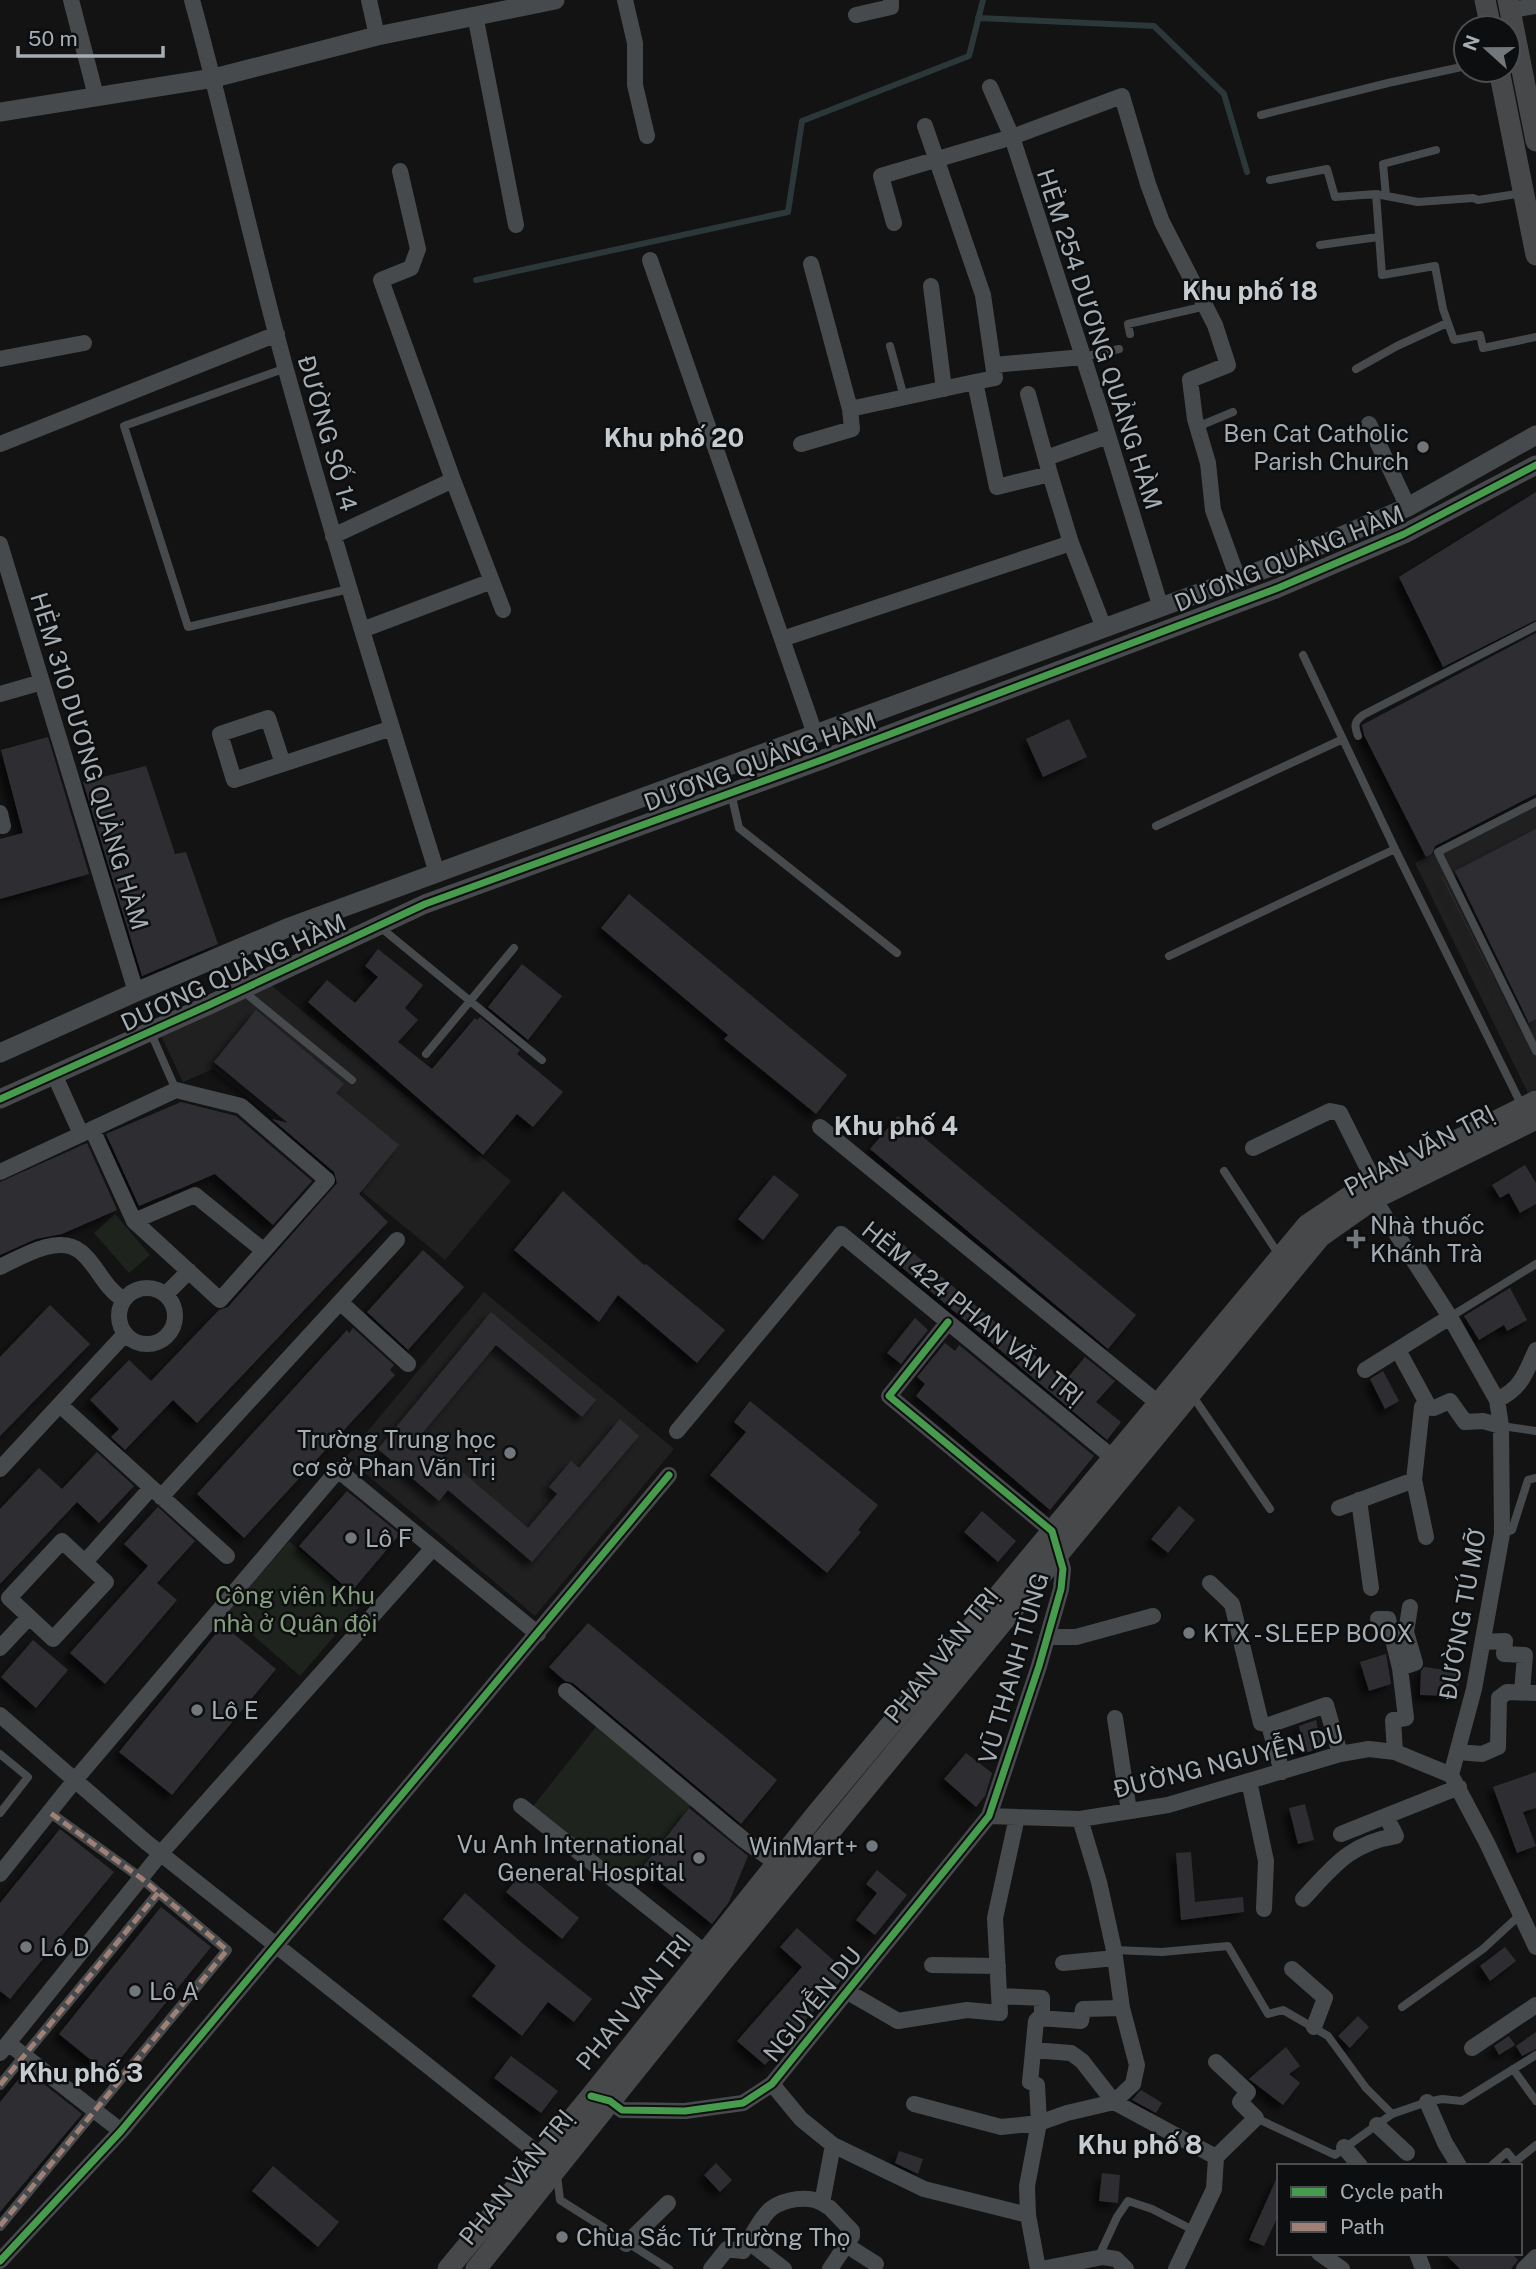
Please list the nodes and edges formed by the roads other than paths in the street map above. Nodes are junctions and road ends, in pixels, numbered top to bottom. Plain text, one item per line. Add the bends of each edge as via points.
1 (71, 0) edge
2 (192, 0) edge
3 (369, 0) edge
4 (555, 0) edge
5 (625, 0) edge
6 (891, 0) edge
7 (517, 3) edge
8 (1509, 5) edge
9 (1536, 6) edge
10 (475, 15) junction
11 (856, 15) dead end
12 (377, 36) junction
13 (1452, 69) edge
14 (1529, 71) edge
15 (214, 78) junction
16 (1502, 84) edge
17 (989, 87) dead end
18 (96, 96) junction
19 (0, 112) edge
20 (1261, 115) dead end
21 (925, 126) dead end
22 (647, 136) dead end
23 (1012, 137) junction
24 (1536, 141) edge
25 (1436, 150) dead end
26 (936, 160) junction
27 (400, 171) dead end
28 (1270, 180) dead end
29 (1523, 193) junction
30 (1381, 195) junction
31 (894, 223) dead end
32 (516, 225) dead end
33 (1378, 237) junction
34 (1320, 245) dead end
35 (1536, 255) edge
36 (650, 260) dead end
37 (811, 264) dead end
38 (931, 286) dead end
39 (1206, 306) junction
40 (1447, 323) junction
41 (277, 334) junction
42 (1130, 334) dead end
43 (1536, 337) edge
44 (84, 343) dead end
45 (890, 346) dead end
46 (1119, 349) dead end
47 (1083, 356) junction
48 (0, 359) edge
49 (994, 365) junction
50 (286, 368) junction
51 (1356, 369) dead end
52 (975, 382) junction
53 (944, 389) junction
54 (1028, 394) dead end
55 (904, 397) junction
56 (850, 410) junction
57 (1233, 412) dead end
58 (1370, 425) dead end
59 (1197, 427) junction
60 (1536, 435) edge
61 (1108, 436) junction
62 (801, 443) dead end
63 (0, 444) edge
64 (1536, 465) edge
65 (1048, 466) junction
66 (453, 480) junction
67 (1408, 507) junction
68 (334, 536) junction
69 (1071, 543) junction
70 (0, 544) edge
71 (1238, 579) junction
72 (492, 581) junction
73 (349, 589) junction
74 (1161, 607) junction
75 (503, 610) dead end
76 (1536, 626) edge
77 (1104, 628) junction
78 (362, 630) junction
79 (782, 639) junction
80 (1303, 655) dead end
81 (42, 682) junction
82 (0, 694) edge
83 (392, 728) junction
84 (815, 734) junction
85 (1357, 736) dead end
86 (1343, 739) junction
87 (283, 764) junction
88 (730, 793) junction
89 (1536, 802) edge
90 (1156, 826) dead end
91 (1395, 849) junction
92 (437, 873) junction
93 (444, 897) junction
94 (379, 926) junction
95 (514, 948) dead end
96 (897, 953) dead end
97 (1169, 956) dead end
98 (242, 990) junction
99 (136, 992) junction
100 (470, 1002) junction
101 (150, 1031) junction
102 (1533, 1036) edge
103 (1536, 1051) edge
104 (0, 1053) edge
105 (426, 1055) dead end
106 (542, 1060) dead end
107 (54, 1074) junction
108 (352, 1080) dead end
109 (176, 1090) junction
110 (0, 1099) edge
111 (1531, 1112) edge
112 (820, 1127) dead end
113 (86, 1131) junction
114 (1252, 1148) dead end
115 (1224, 1171) dead end
116 (0, 1172) edge
117 (1374, 1190) junction
118 (134, 1221) junction
119 (397, 1240) dead end
120 (264, 1251) junction
121 (1280, 1257) junction
122 (1536, 1264) edge
123 (0, 1267) edge
124 (189, 1271) junction
125 (166, 1294) junction
126 (124, 1300) junction
127 (340, 1302) junction
128 (1450, 1317) junction
129 (948, 1322) junction
130 (125, 1334) junction
131 (1398, 1350) junction
132 (1536, 1350) edge
133 (408, 1364) dead end
134 (1365, 1370) dead end
135 (1192, 1381) junction
136 (1497, 1400) junction
137 (1158, 1403) junction
138 (60, 1405) junction
139 (1429, 1407) junction
140 (1501, 1426) junction
141 (677, 1431) dead end
142 (1536, 1431) edge
143 (1112, 1457) junction
144 (0, 1469) edge
145 (670, 1475) dead end
146 (1536, 1478) edge
147 (1414, 1480) junction
148 (156, 1493) junction
149 (1359, 1500) junction
150 (1339, 1508) dead end
151 (1270, 1509) dead end
152 (1052, 1531) junction
153 (1502, 1534) junction
154 (1426, 1537) dead end
155 (433, 1548) junction
156 (1059, 1553) junction
157 (226, 1556) dead end
158 (85, 1562) junction
159 (1210, 1583) dead end
160 (1371, 1588) dead end
161 (1410, 1607) dead end
162 (1153, 1616) dead end
163 (29, 1617) junction
164 (1378, 1619) dead end
165 (538, 1634) junction
166 (1047, 1637) junction
167 (1483, 1642) junction
168 (0, 1648) edge
169 (1400, 1668) junction
170 (566, 1691) dead end
171 (1529, 1693) edge
172 (0, 1715) edge
173 (1115, 1718) dead end
174 (1269, 1725) junction
175 (1395, 1752) junction
176 (1458, 1752) junction
177 (0, 1754) edge
178 (1339, 1754) junction
179 (1282, 1772) junction
180 (75, 1780) junction
181 (1249, 1781) junction
182 (1455, 1781) junction
183 (521, 1805) dead end
184 (1129, 1811) junction
185 (49, 1812) junction
186 (0, 1813) edge
187 (989, 1816) junction
188 (1386, 1816) junction
189 (1017, 1817) junction
190 (1080, 1819) junction
191 (1341, 1835) dead end
192 (161, 1853) junction
193 (786, 1870) junction
194 (0, 1874) edge
195 (141, 1878) junction
196 (158, 1893) junction
197 (1303, 1899) dead end
198 (1264, 1909) dead end
199 (1521, 1914) junction
200 (277, 1945) junction
201 (1536, 1947) edge
202 (1114, 1954) junction
203 (713, 1959) junction
204 (1063, 1963) dead end
205 (932, 1965) dead end
206 (998, 1966) junction
207 (1292, 1969) dead end
208 (848, 1992) junction
209 (1000, 2005) junction
210 (1536, 2005) edge
211 (1402, 2007) dead end
212 (1122, 2008) junction
213 (1039, 2018) junction
214 (1314, 2028) junction
215 (4, 2048) edge
216 (1472, 2048) dead end
217 (1033, 2050) junction
218 (1536, 2055) edge
219 (24, 2056) junction
220 (1216, 2062) dead end
221 (1513, 2069) junction
222 (772, 2084) junction
223 (0, 2085) edge
224 (600, 2098) junction
225 (1536, 2101) edge
226 (1114, 2102) junction
227 (1427, 2102) junction
228 (914, 2104) dead end
229 (95, 2110) junction
230 (1392, 2114) junction
231 (1256, 2118) junction
232 (1039, 2123) junction
233 (1377, 2125) junction
234 (121, 2131) junction
235 (832, 2145) junction
236 (1536, 2145) edge
237 (1344, 2147) junction
238 (1406, 2153) dead end
239 (1216, 2157) junction
240 (549, 2163) junction
241 (1358, 2164) edge
242 (1458, 2164) edge
243 (1493, 2164) edge
244 (668, 2203) dead end
245 (822, 2203) junction
246 (1028, 2215) junction
247 (0, 2226) edge
248 (1195, 2231) junction
249 (749, 2242) junction
250 (626, 2244) junction
251 (846, 2245) junction
252 (1323, 2255) edge
253 (1098, 2258) junction
254 (0, 2261) edge
255 (876, 2264) dead end
256 (448, 2269) edge
257 (476, 2269) edge
258 (669, 2269) edge
259 (711, 2269) edge
260 (784, 2269) edge
261 (830, 2269) edge
262 (1040, 2269) edge
263 (1126, 2269) edge
264 (1177, 2269) edge
265 (1342, 2269) edge

1 - 18 street
2 - 15 street, ĐƯỜNG SỐ 14
3 - 12 street
4 - 7 street
5 - 22 street via 635,43 635,85
6 - 11 street via 891,7
7 - 10 street
8 - 9 street
8 - 14 main road
10 - 12 street
10 - 32 street
12 - 15 street
13 - 20 lane
14 - 24 main road
15 - 18 street
15 - 41 street, ĐƯỜNG SỐ 14
16 - 29 main road
17 - 23 street, HẺM 254 DƯƠNG QUẢNG HÀM
18 - 19 street
21 - 26 street
23 - 26 street
23 - 39 street via 1122,96 1162,222
23 - 47 street, HẺM 254 DƯƠNG QUẢNG HÀM
25 - 30 lane via 1384,164
26 - 31 street via 881,176
26 - 49 street via 983,295
27 - 66 street via 418,249 411,268 381,280
28 - 30 lane via 1327,169 1335,197
29 - 30 lane via 1418,202
29 - 35 main road
30 - 33 lane
33 - 34 lane
33 - 40 lane via 1382,275 1435,266
36 - 79 street
37 - 56 street
38 - 53 street
39 - 42 lane via 1128,324
39 - 59 street via 1228,365 1190,380
40 - 43 lane via 1454,340 1480,335 1483,348
40 - 51 lane
41 - 50 street, ĐƯỜNG SỐ 14
41 - 63 street
44 - 48 street
45 - 55 lane
46 - 47 lane
47 - 49 street
47 - 61 street, HẺM 254 DƯƠNG QUẢNG HÀM
49 - 52 street via 995,378
50 - 68 street, ĐƯỜNG SỐ 14
50 - 73 lane via 124,426 188,627
52 - 53 street
52 - 65 street via 997,487
53 - 55 street
54 - 65 street
55 - 56 street
56 - 62 street via 852,429
57 - 59 lane
58 - 67 street
59 - 71 street via 1208,463 1213,510
60 - 67 street, DƯƠNG QUẢNG HÀM
61 - 65 street
61 - 74 street, HẺM 254 DƯƠNG QUẢNG HÀM
64 - 88 street, DƯƠNG QUẢNG HÀM via 1404,534 1278,588
65 - 69 street
66 - 68 street
66 - 72 street
67 - 71 street, DƯƠNG QUẢNG HÀM
68 - 73 street, ĐƯỜNG SỐ 14
69 - 77 street
69 - 79 street
70 - 81 street, HẺM 310 DƯƠNG QUẢNG HÀM
71 - 74 street, DƯƠNG QUẢNG HÀM
72 - 75 street
72 - 78 street
73 - 78 street, ĐƯỜNG SỐ 14
74 - 77 street, DƯƠNG QUẢNG HÀM
76 - 85 lane via 1363,715 1355,721
77 - 84 street, DƯƠNG QUẢNG HÀM
78 - 83 street, ĐƯỜNG SỐ 14
79 - 84 street
80 - 86 lane
81 - 82 street
81 - 99 street, HẺM 310 DƯƠNG QUẢNG HÀM
83 - 87 street
83 - 92 street, ĐƯỜNG SỐ 14
84 - 92 street, DƯƠNG QUẢNG HÀM
86 - 90 lane
86 - 91 lane
87 - 87 street via 234,780 220,734 268,718
88 - 93 street, DƯƠNG QUẢNG HÀM
88 - 96 lane via 739,828
89 - 102 lane via 1437,852
91 - 97 lane
91 - 111 lane
92 - 93 street
92 - 99 street, DƯƠNG QUẢNG HÀM via 287,928
93 - 94 street, DƯƠNG QUẢNG HÀM
94 - 98 street, DƯƠNG QUẢNG HÀM
94 - 100 lane
95 - 100 lane
98 - 101 street, DƯƠNG QUẢNG HÀM
98 - 108 lane
99 - 104 street, DƯƠNG QUẢNG HÀM
100 - 105 lane
100 - 106 lane
101 - 107 street, DƯƠNG QUẢNG HÀM
101 - 109 lane
102 - 103 lane
107 - 110 street, DƯƠNG QUẢNG HÀM
107 - 113 street
109 - 113 street
109 - 120 street via 241,1106 327,1180
111 - 117 main road
112 - 137 street
113 - 116 street
113 - 118 street
114 - 117 street, ĐƯỜNG TÚ MỠ via 1336,1111
115 - 121 lane
117 - 121 main road via 1307,1226
117 - 128 street, ĐƯỜNG TÚ MỠ
117 - 135 main road, PHAN VĂN TRỊ via 1320,1237
118 - 120 street via 195,1195
118 - 124 street
119 - 127 street
120 - 124 street via 220,1300
121 - 135 main road, PHAN VĂN TRỊ
122 - 128 lane
123 - 126 street via 48,1245 69,1247 80,1250 111,1292
124 - 125 street
125 - 126 street via 149,1287
125 - 130 street via 173,1302 176,1321 166,1337 150,1345
126 - 130 street via 119,1317
127 - 133 street
127 - 148 street
128 - 131 street
128 - 136 street, ĐƯỜNG TÚ MỠ
129 - 141 street, HẺM 424 PHAN VĂN TRỊ via 841,1234
129 - 143 street, HẺM 424 PHAN VĂN TRỊ
129 - 152 street via 889,1396
130 - 138 street
131 - 134 street
131 - 139 street
132 - 136 street via 1521,1383
135 - 137 main road, PHAN VĂN TRỊ
135 - 151 lane
135 - 156 main road, PHAN VĂN TRỊ
136 - 140 street, ĐƯỜNG TÚ MỠ
137 - 143 main road, PHAN VĂN TRỊ
138 - 144 street
138 - 148 street
139 - 140 street via 1450,1401 1465,1422
139 - 147 street via 1422,1407
140 - 142 lane
140 - 153 street, ĐƯỜNG TÚ MỠ
143 - 152 main road, PHAN VĂN TRỊ
145 - 165 street
146 - 153 lane via 1528,1480 1512,1530
147 - 149 street
147 - 154 street
148 - 157 street
148 - 158 street
149 - 150 street
149 - 160 street
152 - 156 street, VŨ THANH TÙNG
152 - 193 main road, PHAN VĂN TRỊ via 817,1813
153 - 167 street, ĐƯỜNG TÚ MỠ
155 - 165 street
155 - 180 street via 338,1470
155 - 192 street
156 - 166 street, VŨ THANH TÙNG via 1061,1589
156 - 193 main road, PHAN VĂN TRỊ
158 - 163 street via 62,1541 9,1598
158 - 163 street via 106,1582 53,1639
159 - 174 street via 1232,1604 1261,1723
161 - 169 street via 1406,1632 1415,1663
162 - 166 street via 1076,1637
163 - 168 street
164 - 169 street via 1388,1619
165 - 200 street
166 - 187 street, VŨ THANH TÙNG
167 - 171 street via 1505,1641 1504,1654 1525,1655
167 - 176 street, ĐƯỜNG TÚ MỠ
169 - 175 street via 1406,1718 1393,1720
170 - 193 street
171 - 176 street via 1507,1692 1499,1698 1499,1747 1482,1754
172 - 180 street
173 - 184 street
174 - 178 street via 1326,1705
174 - 179 street
175 - 178 street, ĐƯỜNG NGUYỄN DU via 1369,1749
175 - 182 street, ĐƯỜNG NGUYỄN DU
176 - 182 street, ĐƯỜNG TÚ MỠ
177 - 186 lane via 28,1777
178 - 179 street, ĐƯỜNG NGUYỄN DU
179 - 181 street, ĐƯỜNG NGUYỄN DU
180 - 185 street
180 - 192 street
181 - 184 street, ĐƯỜNG NGUYỄN DU
181 - 198 street via 1266,1861
182 - 188 street
182 - 199 street
183 - 203 street
184 - 190 street, ĐƯỜNG NGUYỄN DU
185 - 194 street
185 - 195 street
187 - 189 street, ĐƯỜNG NGUYỄN DU
187 - 208 street, NGUYỄN DU
188 - 191 street
188 - 197 street via 1396,1836 1358,1847
189 - 190 street, ĐƯỜNG NGUYỄN DU
189 - 206 street via 995,1918
190 - 202 street
192 - 195 street
192 - 200 street
193 - 203 main road, PHAN VĂN TRỊ
195 - 196 street
195 - 215 street
196 - 219 street
196 - 229 street via 227,1950
199 - 201 street
199 - 211 lane via 1483,1949
200 - 234 street
200 - 240 street
202 - 204 street
202 - 212 street
202 - 214 lane via 1228,1946 1268,2014 1283,2010
203 - 224 main road, PHAN VĂN TRỊ
205 - 206 street
206 - 209 street
207 - 214 street via 1325,1998
208 - 209 street via 898,2021
208 - 222 street, NGUYỄN DU
209 - 213 street via 1042,1998
210 - 216 street
212 - 213 street via 1083,2009 1081,2021
212 - 226 street via 1138,2065 1133,2084
213 - 217 street
214 - 230 lane via 1328,2036 1366,2088
215 - 219 street
217 - 226 street via 1072,2053
217 - 232 street via 1030,2082 1037,2085
218 - 221 lane
219 - 223 street
219 - 229 street
220 - 231 street via 1248,2092 1240,2102
221 - 225 lane
221 - 227 lane via 1462,2101
222 - 224 street, NGUYỄN DU via 743,2103 685,2111 622,2110
222 - 235 street via 801,2119
224 - 240 main road, PHAN VĂN TRỊ
226 - 232 street
226 - 239 street
227 - 230 lane
227 - 242 street
228 - 232 street via 1001,2127
229 - 234 street
229 - 247 street
230 - 233 lane
231 - 237 lane via 1335,2155
231 - 239 street
232 - 246 street via 1027,2186
233 - 237 lane
233 - 238 street
234 - 254 street
235 - 245 street
235 - 246 street via 924,2189
236 - 243 lane via 1515,2162 1507,2152
237 - 241 street
239 - 248 street via 1214,2189
240 - 250 lane via 560,2200
240 - 256 main road
240 - 257 main road, PHAN VĂN TRỊ
244 - 250 street
245 - 249 street via 795,2199 771,2209
245 - 251 street via 852,2231
246 - 262 street
248 - 253 lane via 1128,2201
248 - 264 street
249 - 259 street via 743,2251 727,2249
249 - 260 street
250 - 258 lane
251 - 255 street
251 - 261 street
252 - 265 street
253 - 262 street
253 - 263 street via 1116,2259

